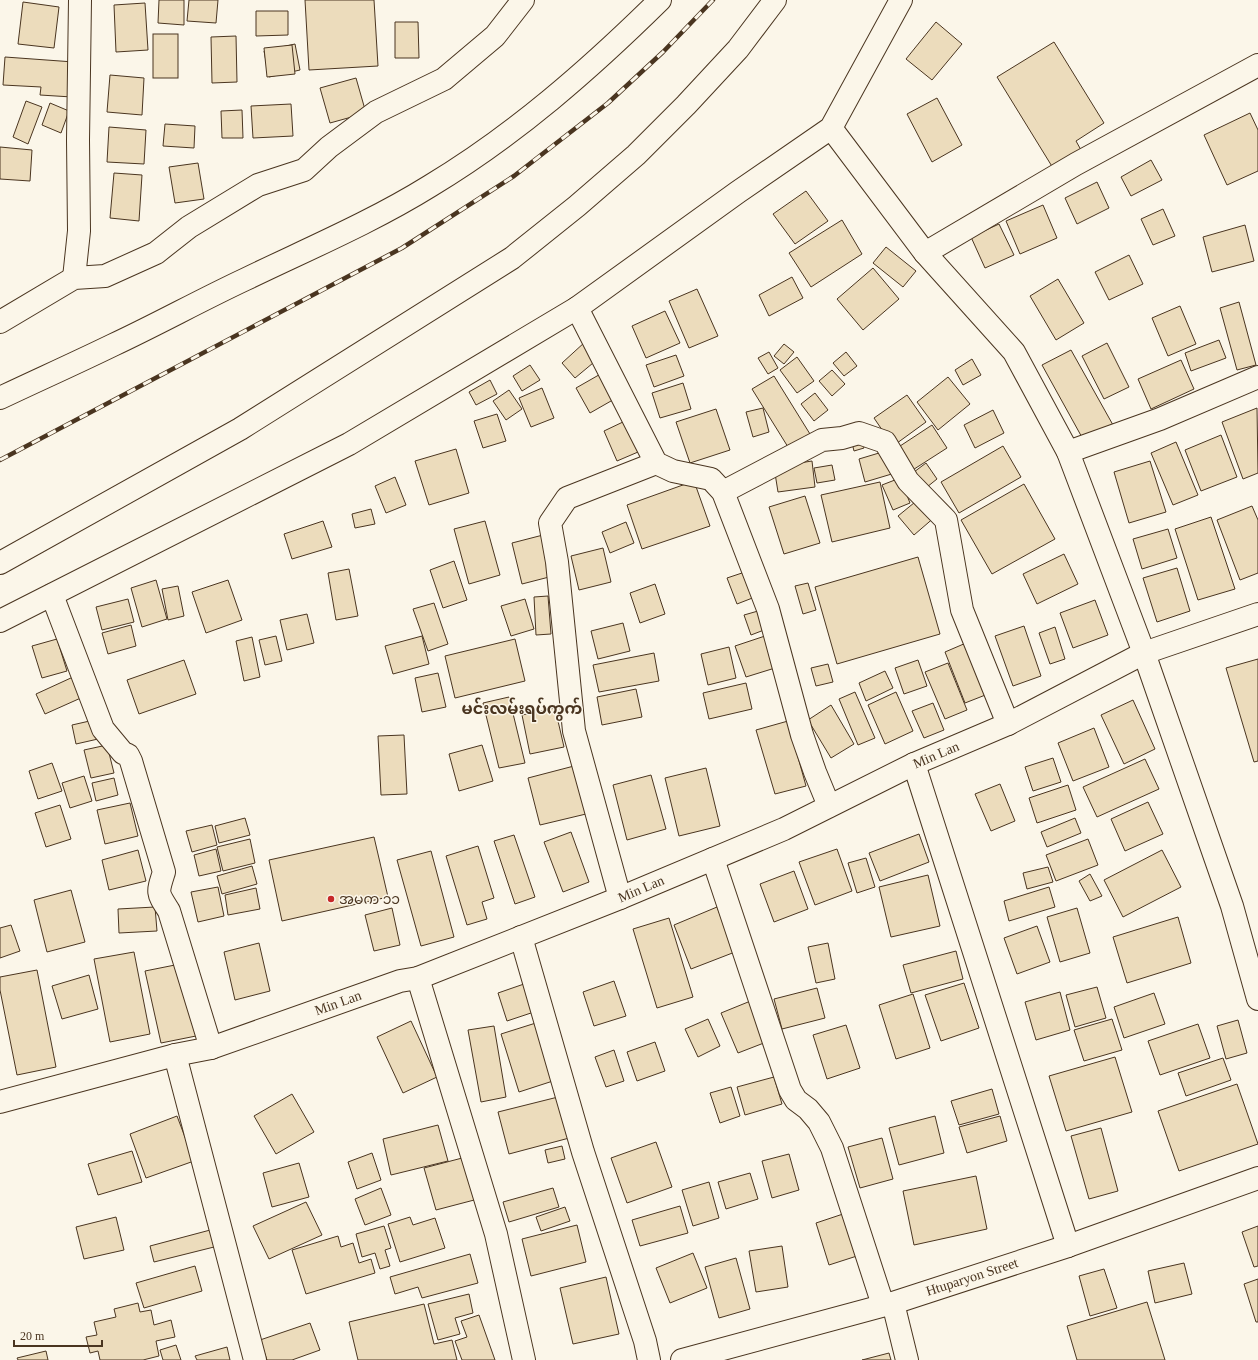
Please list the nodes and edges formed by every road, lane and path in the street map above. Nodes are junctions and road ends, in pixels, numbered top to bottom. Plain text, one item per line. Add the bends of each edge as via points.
1 (80, 0) edge
2 (523, 0) edge
3 (660, 0) edge
4 (775, 0) edge
5 (901, 0) edge
6 (1258, 66) edge
7 (831, 128) junction
8 (925, 254) junction
9 (74, 278) junction
10 (577, 308) junction
11 (0, 322) edge
12 (1258, 377) edge
13 (0, 398) edge
14 (1068, 452) junction
15 (656, 463) junction
16 (723, 492) junction
17 (0, 563) edge
18 (52, 595) junction
19 (1258, 614) edge
20 (0, 621) edge
21 (1144, 653) junction
22 (1008, 724) junction
23 (914, 764) junction
24 (829, 806) junction
25 (713, 859) junction
26 (620, 898) junction
27 (521, 937) junction
28 (418, 978) junction
29 (1258, 999) edge
30 (211, 1048) junction
31 (175, 1055) junction
32 (0, 1102) edge
33 (1258, 1178) edge
34 (1068, 1246) junction
35 (888, 1304) junction
36 (255, 1360) edge
37 (524, 1360) edge
38 (649, 1360) edge
39 (682, 1360) edge
40 (908, 1360) edge

1 - 9 street via 78,231
2 - 9 street via 495,36 444,79 376,112 328,147 304,170 258,185 189,227 156,253 105,276
3 - 13 street via 563,90 495,144 430,186 368,220
4 - 17 street via 738,49 686,105 578,206 512,258 240,429
5 - 7 street
6 - 8 street via 1076,164
7 - 8 street
7 - 10 street
8 - 14 street via 1014,352
9 - 11 street
10 - 15 street
10 - 18 street via 349,444
12 - 14 street via 1160,419
14 - 21 street
15 - 16 street via 673,471 711,479
15 - 26 street via 567,498 550,523 557,562 574,731
16 - 22 street via 822,440 842,438 859,432 884,442 908,481 946,520 962,610
16 - 24 street via 768,609 802,735
18 - 20 street
18 - 30 street via 103,729 131,761 164,872 159,894 169,912
19 - 21 street, Min Lan
21 - 22 street, Min Lan
21 - 29 street via 1232,906
22 - 23 street, Min Lan
23 - 24 street, Min Lan
23 - 34 street
24 - 25 street, Min Lan via 784,829
25 - 26 street, Min Lan
25 - 35 street via 790,1090 796,1100 819,1122 832,1148
26 - 27 street, Min Lan
27 - 28 street, Min Lan
27 - 38 street via 583,1152
28 - 30 street, Min Lan via 400,981
28 - 37 street via 496,1234
30 - 31 street, Min Lan
31 - 32 street, Min Lan
31 - 36 street
33 - 34 street, Htuparyon Street
34 - 35 street, Htuparyon Street
35 - 39 street, Htuparyon Street
35 - 40 street

